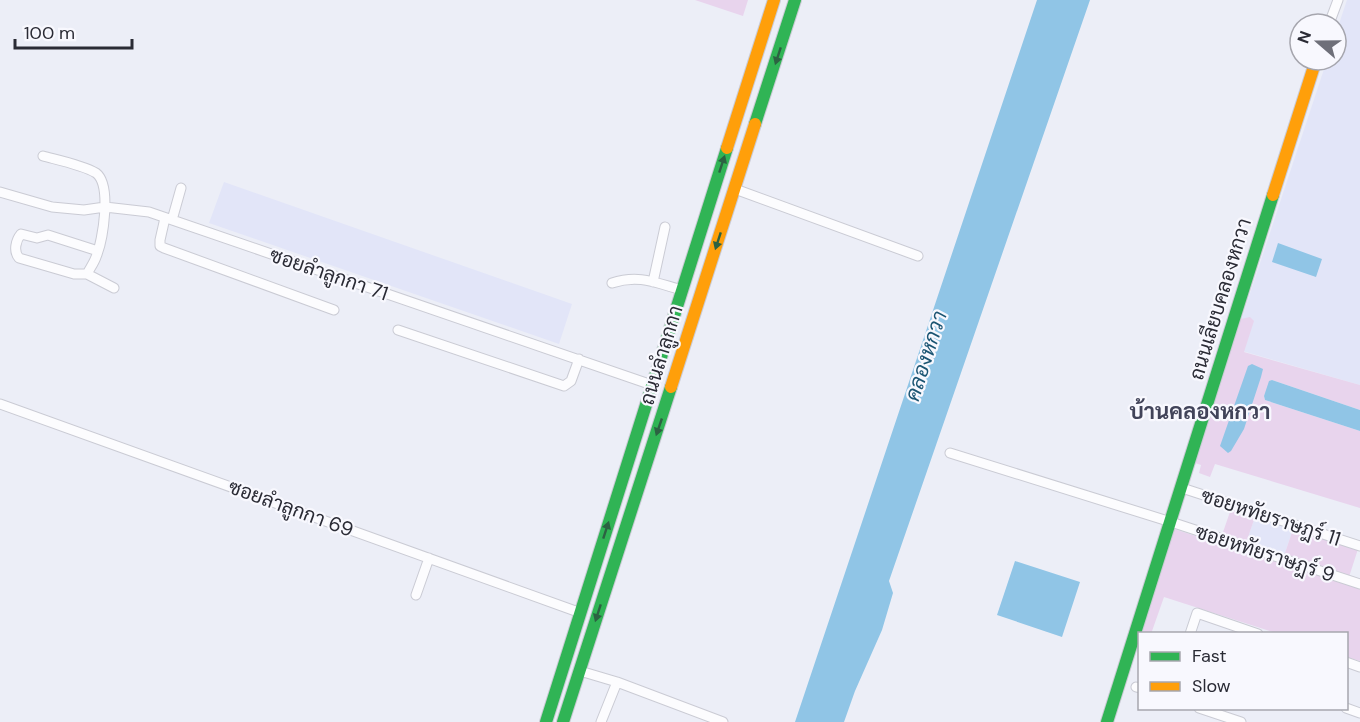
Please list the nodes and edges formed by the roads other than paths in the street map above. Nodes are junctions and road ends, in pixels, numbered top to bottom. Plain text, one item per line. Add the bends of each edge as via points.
1 (774, 0) edge
2 (795, 0) edge
3 (1312, 72) edge
4 (43, 156) dead end
5 (181, 188) dead end
6 (735, 189) junction
7 (0, 192) edge
8 (105, 207) junction
9 (168, 219) junction
10 (665, 226) dead end
11 (98, 251) junction
12 (918, 256) dead end
13 (87, 273) junction
14 (653, 282) junction
15 (612, 283) dead end
16 (114, 288) dead end
17 (682, 290) junction
18 (334, 310) dead end
19 (398, 330) dead end
20 (579, 359) junction
21 (652, 385) junction
22 (0, 404) edge
23 (950, 453) dead end
24 (1182, 488) junction
25 (1171, 522) junction
26 (1360, 546) edge
27 (429, 558) junction
28 (1360, 584) edge
29 (416, 595) dead end
30 (581, 613) junction
31 (1190, 632) edge
32 (1255, 632) edge
33 (580, 671) junction
34 (617, 682) junction
35 (551, 706) junction
36 (1205, 710) edge
37 (565, 717) edge
38 (546, 722) edge
39 (601, 722) edge
40 (723, 722) edge
41 (1107, 722) edge
42 (1241, 722) edge

17 -> 1 main road, ถนนลำลูกกา
2 -> 6 main road, ถนนลำลูกกา
3 - 24 main road, ถนนเลียบคลองหกวา
4 - 8 street via 96,174 104,182
5 - 9 street
6 - 12 street
6 -> 33 main road, ถนนลำลูกกา
7 - 8 street, ซอยลำลูกกา 71 via 52,207
8 - 9 street, ซอยลำลูกกา 71 via 148,212
8 - 11 street
9 - 18 street via 160,246
9 - 20 street, ซอยลำลูกกา 71
10 - 14 street
11 - 13 street
11 - 13 street via 48,235 19,235 15,250 19,258 74,274
13 - 16 street
14 - 15 street via 628,278
14 - 17 street
17 - 21 main road, ถนนลำลูกกา
19 - 20 street via 564,386 571,381
20 - 21 street, ซอยลำลูกกา 71
30 -> 21 main road, ถนนลำลูกกา
22 - 27 street, ซอยลำลูกกา 69
23 - 25 street, ซอยหทัยราษฎร์ 9
24 - 25 main road, ถนนเลียบคลองหกวา
24 - 26 street, ซอยหทัยราษฎร์ 11
25 - 28 street, ซอยหทัยราษฎร์ 9
25 - 41 main road, ถนนเลียบคลองหกวา
27 - 29 street
27 - 30 street, ซอยลำลูกกา 69
30 - 35 main road, ถนนลำลูกกา
31 - 32 street via 1197,613
33 - 34 street
33 - 37 main road, ถนนลำลูกกา
34 - 39 street
34 - 40 street
35 - 37 main road
35 - 38 main road, ถนนลำลูกกา
36 - 42 street

